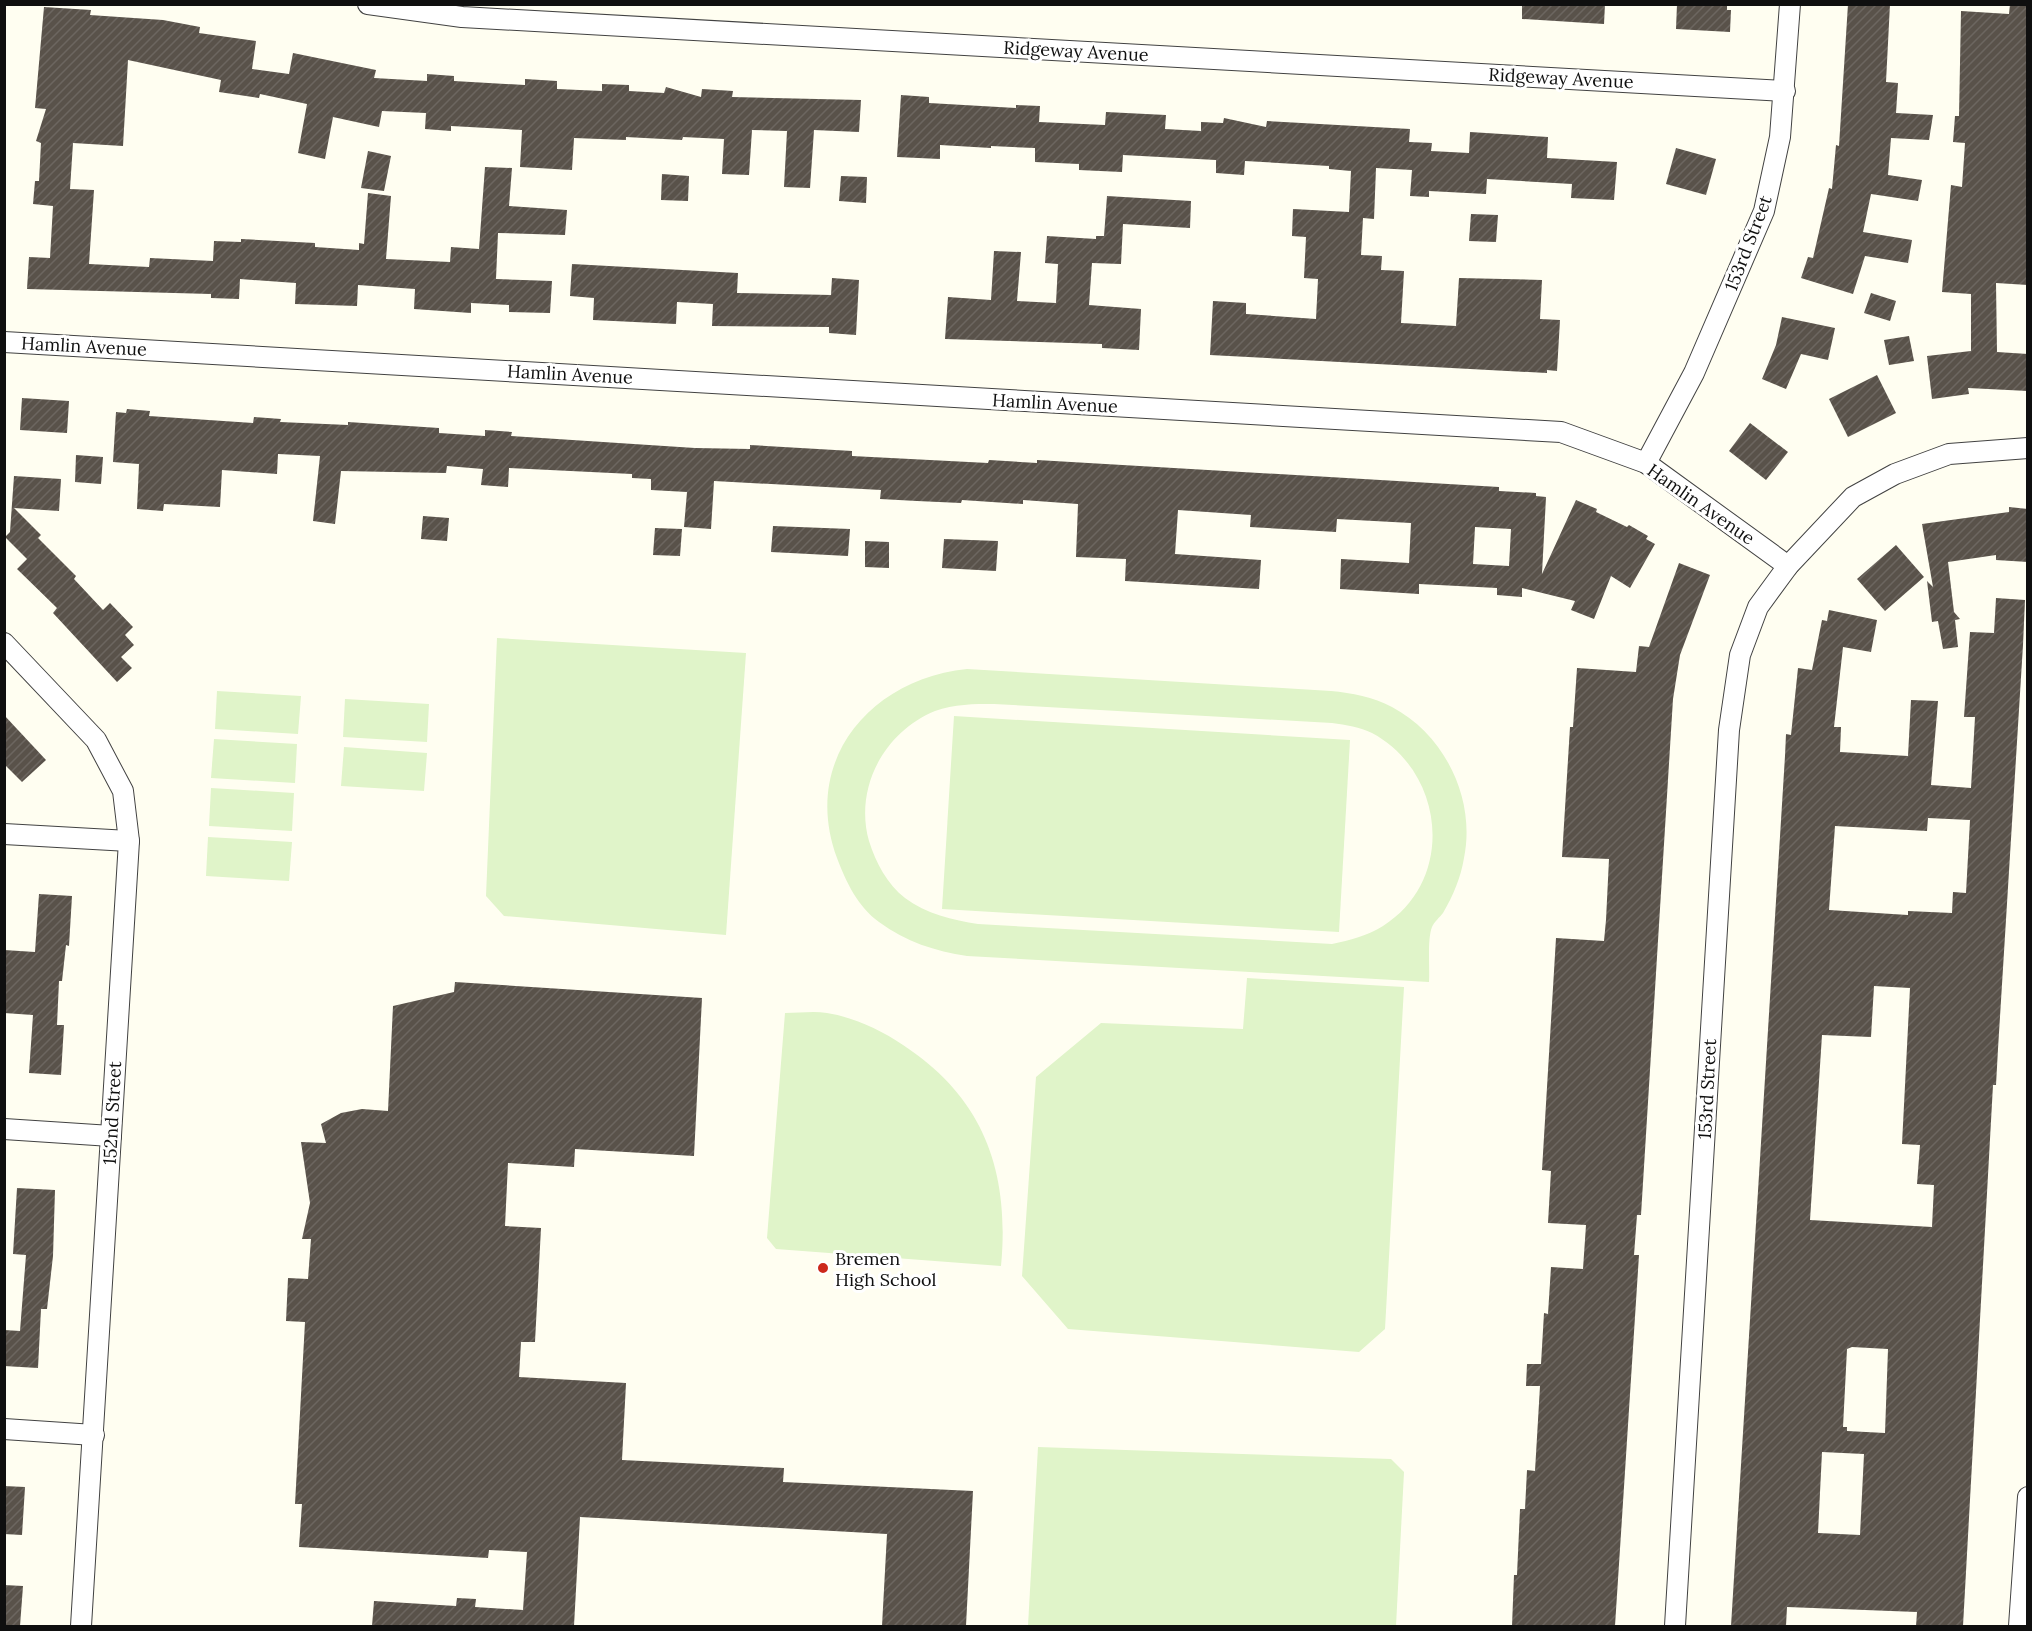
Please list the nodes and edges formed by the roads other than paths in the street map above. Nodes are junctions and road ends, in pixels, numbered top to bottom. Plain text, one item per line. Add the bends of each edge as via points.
1 (368, 4) edge
2 (1790, 4) edge
3 (1785, 91) junction
4 (4, 342) edge
5 (2028, 448) edge
6 (1646, 463) junction
7 (1788, 566) junction
8 (4, 643) edge
9 (4, 834) edge
10 (129, 841) junction
11 (4, 1129) edge
12 (111, 1136) junction
13 (4, 1429) edge
14 (94, 1435) junction
15 (2028, 1497) edge
16 (81, 1626) edge
17 (1675, 1626) edge
18 (2019, 1626) edge

1 - 3 street, Ridgeway Avenue via 462,17
2 - 3 street, 153rd Street
3 - 6 street, 153rd Street via 1780,138 1764,211 1694,373
4 - 6 street, Hamlin Avenue via 1561,432
5 - 7 street via 1948,454 1895,474 1853,497
6 - 7 street, Hamlin Avenue
7 - 17 street, 153rd Street via 1767,591 1750,625 1740,655 1729,730
8 - 10 street, 152nd Street via 96,740 123,791
9 - 10 street
10 - 12 street, 152nd Street
11 - 12 street
12 - 14 street, 152nd Street
13 - 14 street
14 - 16 street, 152nd Street
15 - 18 street

